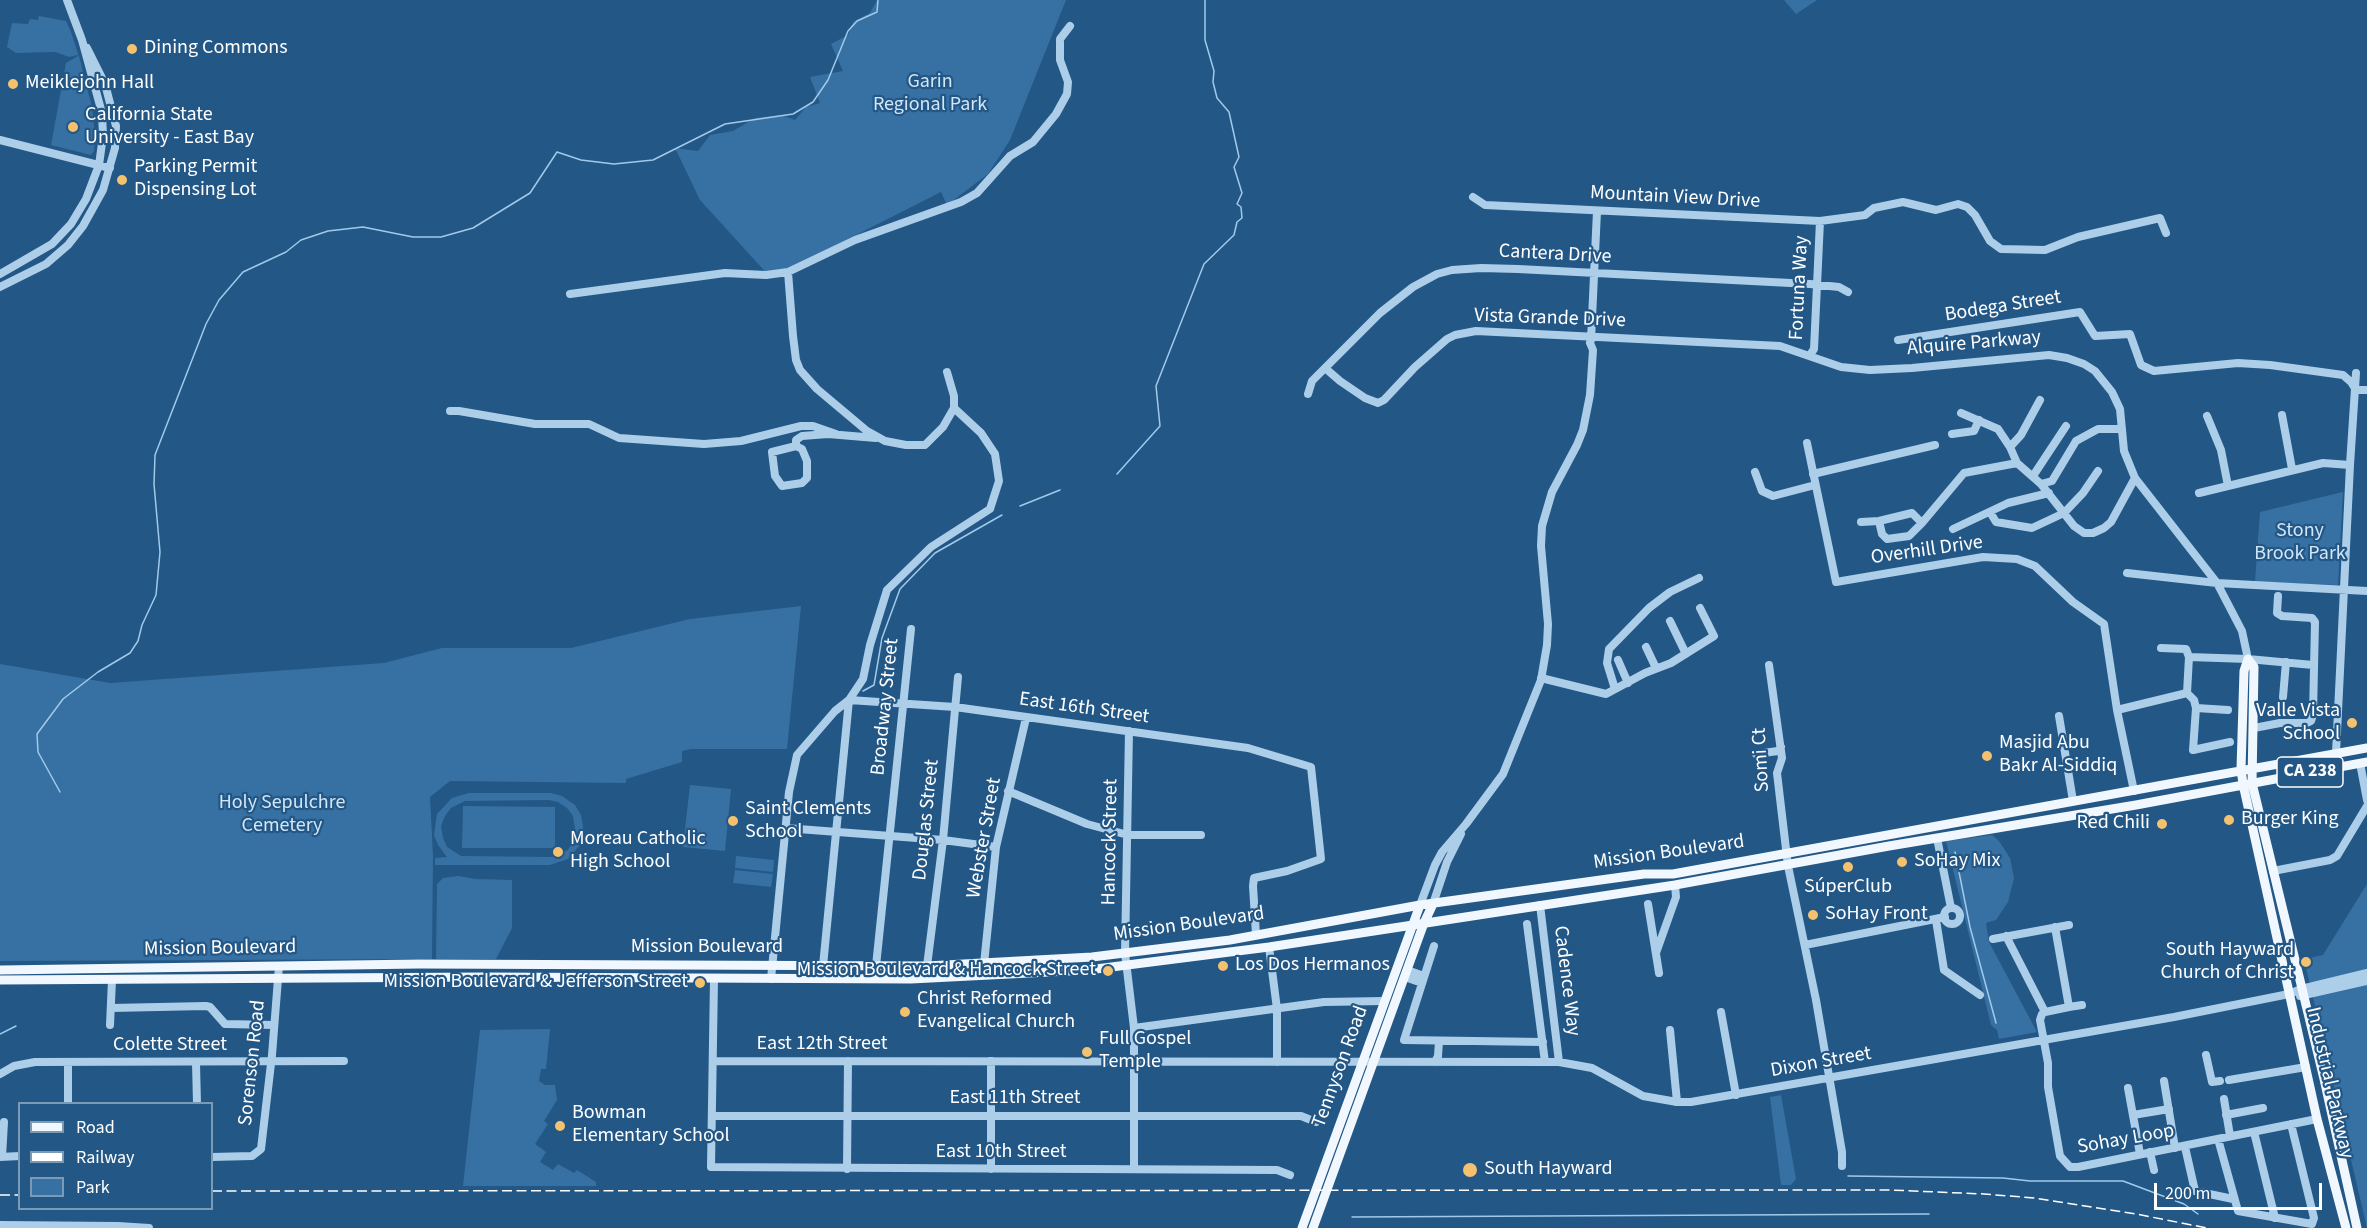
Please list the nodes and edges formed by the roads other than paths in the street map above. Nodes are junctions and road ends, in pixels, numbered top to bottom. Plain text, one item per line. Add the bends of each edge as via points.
1 (67, 0) edge
2 (1070, 26) dead end
3 (82, 40) junction
4 (0, 140) edge
5 (99, 165) junction
6 (110, 168) junction
7 (1473, 197) dead end
8 (1597, 211) junction
9 (1820, 221) junction
10 (2166, 233) dead end
11 (788, 272) junction
12 (1594, 273) junction
13 (0, 274) edge
14 (1817, 285) junction
15 (0, 287) edge
16 (1848, 292) dead end
17 (570, 294) dead end
18 (1591, 340) junction
19 (1898, 340) dead end
20 (1810, 355) junction
21 (1325, 368) junction
22 (947, 372) dead end
23 (2356, 373) dead end
24 (2356, 390) junction
25 (2367, 390) edge
26 (1308, 394) dead end
27 (2040, 400) dead end
28 (954, 408) junction
29 (450, 411) dead end
30 (1961, 413) dead end
31 (2282, 415) dead end
32 (2206, 416) dead end
33 (1979, 420) junction
34 (2066, 426) dead end
35 (2122, 429) junction
36 (836, 434) junction
37 (1953, 434) dead end
38 (880, 439) junction
39 (1807, 443) dead end
40 (1935, 445) dead end
41 (796, 446) junction
42 (2010, 447) junction
43 (2017, 463) junction
44 (2350, 465) junction
45 (2292, 469) junction
46 (2097, 471) dead end
47 (1755, 472) dead end
48 (1813, 474) junction
49 (2033, 476) junction
50 (2135, 478) junction
51 (2041, 484) junction
52 (1815, 485) junction
53 (2228, 486) junction
54 (2049, 493) junction
55 (2199, 493) dead end
56 (1990, 512) junction
57 (2064, 513) junction
58 (1879, 521) junction
59 (1861, 522) dead end
60 (1922, 523) junction
61 (1953, 530) dead end
62 (2127, 573) dead end
63 (1699, 578) dead end
64 (2217, 583) junction
65 (2344, 590) junction
66 (2367, 591) edge
67 (2278, 596) dead end
68 (1700, 608) dead end
69 (1670, 621) dead end
70 (911, 630) dead end
71 (1646, 646) dead end
72 (2161, 648) dead end
73 (1686, 654) junction
74 (2189, 657) junction
75 (2248, 659) junction
76 (1617, 660) dead end
77 (2286, 662) junction
78 (1769, 665) dead end
79 (2313, 665) junction
80 (1656, 668) junction
81 (958, 677) dead end
82 (1541, 678) junction
83 (1628, 683) junction
84 (1615, 689) junction
85 (2187, 693) junction
86 (2283, 697) dead end
87 (849, 700) junction
88 (904, 705) junction
89 (955, 707) junction
90 (2196, 708) junction
91 (2117, 710) junction
92 (2228, 710) dead end
93 (2059, 716) dead end
94 (1026, 718) junction
95 (2254, 728) junction
96 (1129, 731) junction
97 (2230, 742) dead end
98 (1781, 747) junction
99 (2367, 748) edge
100 (2336, 753) junction
101 (1756, 754) dead end
102 (2363, 763) edge
103 (2252, 767) junction
104 (2241, 769) junction
105 (2247, 784) junction
106 (1008, 791) junction
107 (2134, 791) junction
108 (2367, 800) edge
109 (2073, 801) junction
110 (2367, 806) edge
111 (1466, 824) junction
112 (785, 828) junction
113 (836, 832) junction
114 (1128, 835) junction
115 (1201, 835) dead end
116 (888, 836) junction
117 (1937, 838) junction
118 (943, 840) junction
119 (996, 847) junction
120 (1786, 853) junction
121 (1788, 866) junction
122 (2273, 871) junction
123 (1675, 885) junction
124 (1433, 904) junction
125 (1648, 904) dead end
126 (1420, 905) junction
127 (1540, 905) junction
128 (1951, 908) junction
129 (1940, 919) junction
130 (1424, 923) junction
131 (1412, 924) junction
132 (1527, 924) dead end
133 (2069, 925) dead end
134 (2055, 927) junction
135 (1256, 935) junction
136 (2006, 936) junction
137 (1993, 939) dead end
138 (1805, 945) junction
139 (1434, 946) dead end
140 (1269, 947) junction
141 (1125, 953) junction
142 (1656, 953) junction
143 (483, 964) junction
144 (984, 964) junction
145 (279, 966) junction
146 (666, 966) junction
147 (772, 966) junction
148 (823, 966) junction
149 (876, 966) junction
150 (927, 966) junction
151 (1127, 966) junction
152 (0, 970) edge
153 (1659, 973) dead end
154 (2367, 973) edge
155 (1406, 974) junction
156 (451, 977) junction
157 (278, 979) junction
158 (665, 979) junction
159 (714, 979) junction
160 (771, 979) junction
161 (0, 980) edge
162 (112, 980) junction
163 (1423, 980) junction
164 (2367, 981) edge
165 (2302, 992) junction
166 (2289, 994) junction
167 (1980, 995) dead end
168 (1384, 1001) junction
169 (2082, 1005) dead end
170 (2069, 1007) junction
171 (111, 1008) junction
172 (1277, 1009) junction
173 (2045, 1011) junction
174 (1721, 1012) dead end
175 (110, 1025) dead end
176 (274, 1025) junction
177 (1134, 1028) junction
178 (1670, 1030) dead end
179 (2044, 1040) junction
180 (1436, 1041) junction
181 (1543, 1042) junction
182 (2206, 1055) dead end
183 (344, 1061) dead end
184 (713, 1061) junction
185 (848, 1061) junction
186 (991, 1061) junction
187 (271, 1062) junction
188 (1134, 1062) junction
189 (1277, 1062) junction
190 (1435, 1062) junction
191 (1545, 1062) junction
192 (1559, 1062) junction
193 (68, 1063) junction
194 (196, 1063) junction
195 (1362, 1063) junction
196 (1373, 1063) junction
197 (2306, 1067) junction
198 (0, 1074) edge
199 (1829, 1078) junction
200 (2229, 1080) dead end
201 (2164, 1081) dead end
202 (2220, 1081) dead end
203 (2128, 1088) dead end
204 (1736, 1095) junction
205 (2224, 1099) dead end
206 (68, 1102) edge
207 (196, 1102) edge
208 (1677, 1102) junction
209 (2263, 1108) dead end
210 (2169, 1109) junction
211 (2133, 1115) junction
212 (712, 1116) junction
213 (847, 1116) junction
214 (991, 1116) junction
215 (1134, 1116) junction
216 (2226, 1116) junction
217 (2317, 1119) junction
218 (4, 1122) dead end
219 (1316, 1122) dead end
220 (2291, 1124) junction
221 (2254, 1132) junction
222 (2230, 1136) junction
223 (2218, 1139) junction
224 (2185, 1147) junction
225 (2175, 1148) junction
226 (2150, 1152) junction
227 (2140, 1154) junction
228 (18, 1156) edge
229 (1, 1157) edge
230 (213, 1157) edge
231 (1842, 1166) dead end
232 (847, 1169) junction
233 (991, 1169) junction
234 (1134, 1169) junction
235 (2154, 1170) dead end
236 (1290, 1175) dead end
237 (2233, 1199) junction
238 (2275, 1218) junction
239 (0, 1226) edge
240 (16, 1227) edge
241 (149, 1228) edge
242 (1302, 1228) edge
243 (1312, 1228) edge
244 (2346, 1228) edge
245 (2357, 1228) edge

1 - 3 street
2 - 11 street via 1060,39 1067,94 1033,142 1010,156 977,193 855,240
3 - 5 street via 102,114
3 - 6 street via 105,84 116,126
4 - 5 street
5 - 6 street
5 - 13 street via 71,225 52,244
6 - 15 street via 93,210 68,245 46,264
7 - 8 street, Mountain View Drive via 1485,205
8 - 9 street, Mountain View Drive
8 - 12 street, Tennyson Road
9 - 10 street, Mountain View Drive via 1865,215 1874,208 1903,202 1936,210 1958,204 1967,207 1989,241 2001,249 2045,250 2078,237 2160,218
9 - 14 street, Fortuna Way
11 - 17 street via 725,273
11 - 38 street via 800,370 817,389
12 - 14 street, Cantera Drive
12 - 18 street, Tennyson Road
12 - 21 street, Cantera Drive via 1481,268 1437,274 1380,313
14 - 16 street, Cantera Drive
14 - 20 street, Fortuna Way via 1814,349
18 - 20 street, Vista Grande Drive via 1780,346
18 - 21 street, Vista Grande Drive via 1477,331 1455,335 1430,352 1378,403
18 - 82 street, Tennyson Road via 1586,417 1577,445 1552,492 1542,526 1548,624
19 - 24 street, Bodega Street via 2080,312 2095,336 2130,334 2141,365 2154,371 2238,363 2270,365 2343,375
20 - 35 street, Alquire Parkway via 1841,367 1870,370 2056,356 2084,364 2105,381 2120,409
21 - 26 street, Cantera Drive via 1312,381
22 - 28 street
23 - 24 street
24 - 25 street
24 - 44 street
27 - 42 street
28 - 38 street via 925,445
28 - 87 street via 981,433 995,454 999,481 990,509 931,547 887,590 863,679
29 - 36 street via 535,424 589,424 619,438 704,444 741,441 801,426
30 - 33 street
31 - 45 street
32 - 53 street via 2221,450
33 - 37 street via 1974,431
33 - 42 street via 1998,429
34 - 49 street
35 - 50 street, Alquire Parkway via 2124,452
35 - 51 street via 2098,429 2076,441 2052,481
36 - 38 street
36 - 41 street via 806,435 796,440
39 - 48 street, Overhill Drive
40 - 48 street
41 - 41 street via 772,452 775,476 782,486 802,483 807,478 807,460
42 - 43 street
43 - 49 street
43 - 60 street via 1965,473
44 - 45 street via 2323,463
44 - 65 street
45 - 53 street
46 - 57 street
47 - 52 street via 1762,491 1773,496
48 - 52 street, Overhill Drive
49 - 51 street
50 - 57 street via 2104,528 2084,533
50 - 64 street, Alquire Parkway
51 - 54 street
52 - 91 street, Overhill Drive via 1836,582 1983,557 2017,559 2035,566 2103,624
53 - 55 street
54 - 56 street via 2008,502
54 - 57 street
56 - 57 street via 1996,522 2032,528
56 - 61 street
58 - 59 street
58 - 60 street via 1912,513
58 - 60 street via 1887,539 1909,536
62 - 64 street
63 - 84 street via 1649,608 1609,649 1607,663
64 - 65 street
64 - 75 street, Alquire Parkway via 2242,631
65 - 66 street
65 - 100 street
67 - 79 street via 2277,613 2312,618 2315,622
68 - 73 street via 1714,636
69 - 73 street
70 - 88 street, Broadway Street
71 - 80 street
72 - 74 street via 2186,649
73 - 80 street
74 - 75 street
74 - 85 street
75 - 77 street
75 - 95 main road, Alquire Parkway via 2254,667
75 - 104 main road, Alquire Parkway via 2244,671
76 - 83 street
77 - 79 street
77 - 86 street
78 - 98 street, Somi Ct
79 - 95 street via 2316,674 2311,721
80 - 83 street
81 - 89 street, Douglas Street
82 - 84 street via 1600,694
82 - 111 street, Tennyson Road via 1507,766
83 - 84 street
85 - 90 street
85 - 91 street
87 - 88 street, East 16th Street
87 - 112 street via 797,755
87 - 113 street
88 - 89 street, East 16th Street
88 - 116 street, Broadway Street
89 - 94 street, East 16th Street
89 - 118 street, Douglas Street
90 - 92 street
90 - 97 street via 2193,750
91 - 107 street, Overhill Drive
93 - 109 street
94 - 96 street, East 16th Street
94 - 106 street, Webster Street
95 - 103 main road, Alquire Parkway
96 - 114 street, Hancock Street
96 - 135 street, East 16th Street via 1248,748 1311,767 1321,859 1254,878
98 - 101 street via 1778,751
98 - 120 street, Somi Ct via 1777,773
99 - 100 main road, Mission Boulevard / CA 238
100 - 103 main road, Mission Boulevard / CA 238
102 - 105 main road, Mission Boulevard / CA 238
102 - 108 street
103 - 104 main road, Mission Boulevard / CA 238
103 - 105 main road, Industrial Parkway
104 - 105 main road, Industrial Parkway
104 - 107 main road, Mission Boulevard
105 - 117 main road, Mission Boulevard
105 - 122 main road, Industrial Parkway
105 - 166 main road, Industrial Parkway
106 - 114 street via 1087,824
106 - 119 street, Webster Street
107 - 109 main road, Mission Boulevard
109 - 120 main road, Mission Boulevard
110 - 122 street via 2337,856
111 - 124 street, Tennyson Road via 1447,862
111 - 126 street, Tennyson Road via 1437,860
112 - 113 street
112 - 147 street
113 - 116 street
113 - 148 street
114 - 115 street
114 - 141 street, Hancock Street
116 - 118 street
116 - 149 street, Broadway Street
117 - 121 main road, Mission Boulevard
117 - 128 street
118 - 119 street
118 - 150 street, Douglas Street
119 - 144 street, Webster Street
120 - 121 street, Somi Ct
120 - 124 main road, Mission Boulevard via 1673,874 1644,874
121 - 123 main road, Mission Boulevard
121 - 138 street, Somi Ct
122 - 165 main road, Industrial Parkway
123 - 127 main road, Mission Boulevard
123 - 142 street via 1676,897
124 - 126 main road, Mission Boulevard
124 - 130 main road, Tennyson Road
125 - 142 street
126 - 131 main road, Tennyson Road
126 - 135 main road, Mission Boulevard
127 - 130 main road, Mission Boulevard
127 - 192 street, Cadence Way
128 - 129 street
128 - 129 street via 1959,912 1959,921 1950,924
129 - 138 street
129 - 167 street via 1944,970
130 - 131 main road, Mission Boulevard
130 - 155 main road, Tennyson Road
131 - 140 main road, Mission Boulevard
131 - 168 main road, Tennyson Road
132 - 181 street
133 - 134 street
134 - 136 street
134 - 170 street
135 - 141 main road, Mission Boulevard
136 - 137 street
136 - 173 street
138 - 199 street, Somi Ct
139 - 163 street
140 - 151 main road, Mission Boulevard
140 - 172 street
141 - 144 main road, Mission Boulevard
141 - 151 street, Hancock Street
142 - 153 street
143 - 145 main road, Mission Boulevard
143 - 146 main road, Mission Boulevard
143 - 156 main road
144 - 150 main road, Mission Boulevard
145 - 152 main road, Mission Boulevard
145 - 157 street, Sorenson Road
146 - 147 main road, Mission Boulevard
146 - 158 main road
147 - 148 main road, Mission Boulevard
147 - 160 street
148 - 149 main road, Mission Boulevard
149 - 150 main road, Mission Boulevard
151 - 160 main road, Mission Boulevard via 945,978
151 - 177 street, Hancock Street
154 - 165 street
155 - 163 street
155 - 196 main road, Tennyson Road
156 - 157 main road, Mission Boulevard
156 - 158 main road, Mission Boulevard
157 - 162 main road, Mission Boulevard
157 - 176 street, Sorenson Road
158 - 159 main road, Mission Boulevard
159 - 160 main road, Mission Boulevard
159 - 184 street
161 - 162 main road, Mission Boulevard
162 - 171 street
163 - 180 street via 1404,1040
164 - 165 street
165 - 166 street, Dixon Street
165 - 245 main road, Industrial Parkway
166 - 179 street, Dixon Street
166 - 197 main road, Industrial Parkway
168 - 172 street via 1332,1001
168 - 195 main road, Tennyson Road
169 - 170 street
170 - 173 street
171 - 175 street
171 - 176 street via 206,1006 225,1024
172 - 177 street
172 - 189 street
173 - 179 street via 2040,1020
174 - 204 street
176 - 187 street, Sorenson Road
177 - 188 street, Hancock Street
178 - 208 street
179 - 199 street, Dixon Street
179 - 227 street, Sohay Loop via 2048,1087 2062,1160 2070,1167 2078,1167
180 - 181 street
180 - 190 street
181 - 191 street
182 - 202 street via 2212,1082
183 - 187 street, Colette Street
184 - 185 street, East 12th Street
184 - 212 street
185 - 186 street, East 12th Street
185 - 213 street
186 - 188 street, East 12th Street
186 - 214 street
187 - 194 street, Colette Street
187 - 230 street, Sorenson Road via 261,1149 250,1156
188 - 189 street, East 12th Street
188 - 215 street, Hancock Street
189 - 195 street, East 12th Street
190 - 191 street, Dixon Street
190 - 196 street, Dixon Street
191 - 192 street, Dixon Street
192 - 208 street, Dixon Street via 1598,1071 1643,1096
193 - 194 street, Colette Street
193 - 198 street, Colette Street via 26,1062
193 - 206 street
194 - 207 street
195 - 196 street, Dixon Street
195 - 242 main road, Tennyson Road
196 - 243 main road, Tennyson Road
197 - 200 street
197 - 217 main road, Industrial Parkway
199 - 204 street, Dixon Street
199 - 231 street, Somi Ct
201 - 210 street
203 - 211 street
204 - 208 street, Dixon Street
205 - 216 street
209 - 216 street
210 - 211 street
210 - 225 street
211 - 227 street
212 - 213 street, East 11th Street
212 - 232 street, East 10th Street via 711,1167
213 - 214 street, East 11th Street
213 - 232 street
214 - 215 street, East 11th Street
214 - 233 street
215 - 219 street, East 11th Street via 1301,1116
215 - 234 street, Hancock Street
216 - 222 street
217 - 220 street, Sohay Loop
217 - 244 main road, Industrial Parkway
218 - 229 street
220 - 221 street, Sohay Loop
220 - 238 street via 2314,1218 2309,1224
221 - 222 street, Sohay Loop
221 - 238 street
222 - 223 street, Sohay Loop
223 - 224 street, Sohay Loop
223 - 237 street
224 - 225 street, Sohay Loop
224 - 237 street via 2195,1191
225 - 226 street, Sohay Loop
226 - 227 street, Sohay Loop
226 - 235 street
228 - 229 street
232 - 233 street, East 10th Street
233 - 234 street, East 10th Street
234 - 236 street, East 10th Street via 1277,1170
237 - 238 street via 2240,1213
239 - 240 street
240 - 241 street

